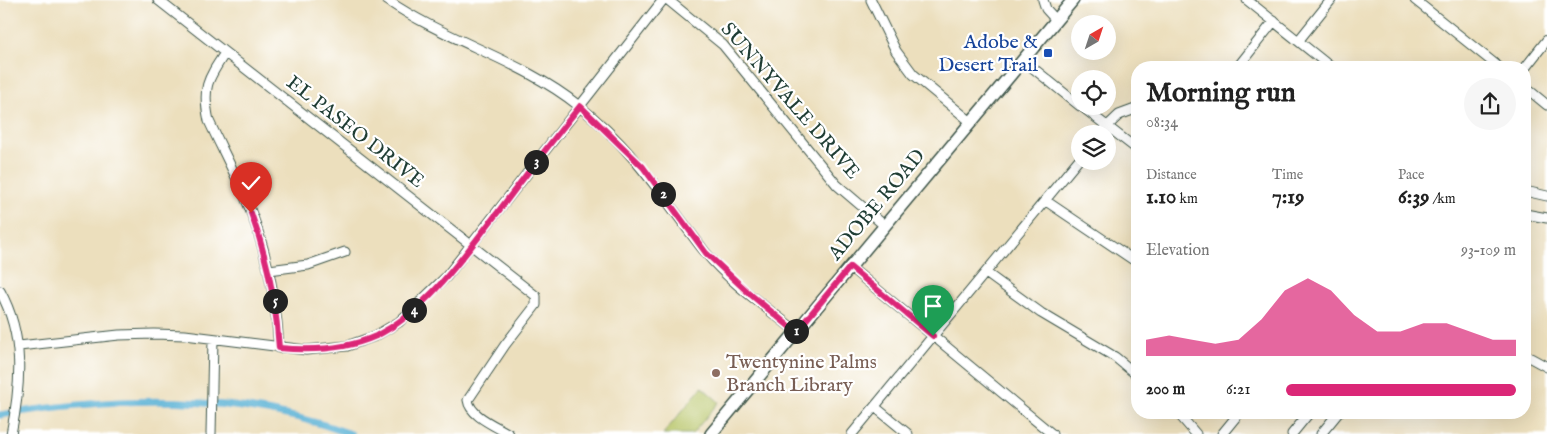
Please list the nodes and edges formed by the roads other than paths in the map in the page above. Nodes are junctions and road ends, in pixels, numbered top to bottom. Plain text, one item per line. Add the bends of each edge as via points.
1 (158, 0) edge
2 (387, 0) edge
3 (663, 0) edge
4 (668, 0) edge
5 (871, 0) edge
6 (1042, 0) edge
7 (1073, 0) edge
8 (1247, 0) edge
9 (1331, 0) edge
10 (1415, 0) edge
11 (1056, 20) junction
12 (1274, 21) junction
13 (1298, 40) junction
14 (1547, 40) edge
15 (225, 53) junction
16 (1023, 60) junction
17 (1243, 61) edge
18 (1324, 61) edge
19 (1491, 61) edge
20 (1530, 61) edge
21 (1531, 92) edge
22 (1071, 99) edge
23 (1547, 104) edge
24 (580, 106) junction
25 (1131, 111) edge
26 (1092, 115) edge
27 (971, 122) junction
28 (1105, 125) edge
29 (1107, 125) edge
30 (1116, 134) edge
31 (1131, 145) edge
32 (1071, 169) edge
33 (1531, 192) edge
34 (1547, 196) edge
35 (1046, 201) junction
36 (1531, 215) edge
37 (1547, 218) edge
38 (884, 226) junction
39 (472, 245) junction
40 (345, 252) dead end
41 (1131, 258) edge
42 (850, 267) junction
43 (269, 270) junction
44 (986, 273) junction
45 (0, 291) edge
46 (796, 332) junction
47 (933, 336) junction
48 (213, 339) junction
49 (19, 346) junction
50 (279, 348) junction
51 (1531, 358) edge
52 (1546, 365) edge
53 (1131, 370) edge
54 (875, 407) junction
55 (1183, 419) edge
56 (1234, 419) edge
57 (1304, 419) edge
58 (1333, 419) edge
59 (11, 434) edge
60 (211, 434) edge
61 (509, 434) edge
62 (713, 434) edge
63 (852, 434) edge
64 (908, 434) edge
65 (1052, 434) edge
66 (1196, 434) edge
67 (1222, 434) edge
68 (1292, 434) edge
69 (1321, 434) edge

1 - 15 street, EL PASEO DRIVE
2 - 24 street via 435,28 533,75
3 - 24 street
4 - 38 street, SUNNYVALE DRIVE via 723,45 826,173
5 - 27 street via 904,63 918,79
6 - 11 street
7 - 11 main road, ADOBE ROAD
8 - 12 street
9 - 13 street
10 - 19 street
11 - 16 main road, ADOBE ROAD
12 - 13 street
12 - 17 street
13 - 18 street
14 - 20 street
15 - 39 street, EL PASEO DRIVE
15 - 43 street via 209,76 205,96 207,109 246,200
16 - 22 street
16 - 27 main road, ADOBE ROAD
21 - 23 street
24 - 39 street
24 - 46 street via 643,167 706,253
25 - 29 street
26 - 28 street
27 - 38 main road, ADOBE ROAD
30 - 31 street
32 - 35 street
33 - 34 street
35 - 41 street
35 - 44 street
36 - 37 street
38 - 42 main road, ADOBE ROAD
39 - 50 street via 425,299 399,322 375,336 327,349
39 - 61 street, EL PASEO DRIVE via 536,296 536,305 470,395 469,403 476,413
40 - 43 street via 308,266
42 - 46 main road, ADOBE ROAD
42 - 47 street
43 - 50 street
44 - 47 street
44 - 53 street via 1041,313 1115,357
45 - 49 street
46 - 62 main road, ADOBE ROAD
47 - 54 street
47 - 65 street
48 - 49 street via 185,335 119,335
48 - 50 street
48 - 60 street
49 - 59 street
51 - 52 street
54 - 63 street
54 - 64 street
55 - 66 street
56 - 67 street
57 - 68 street
58 - 69 street

